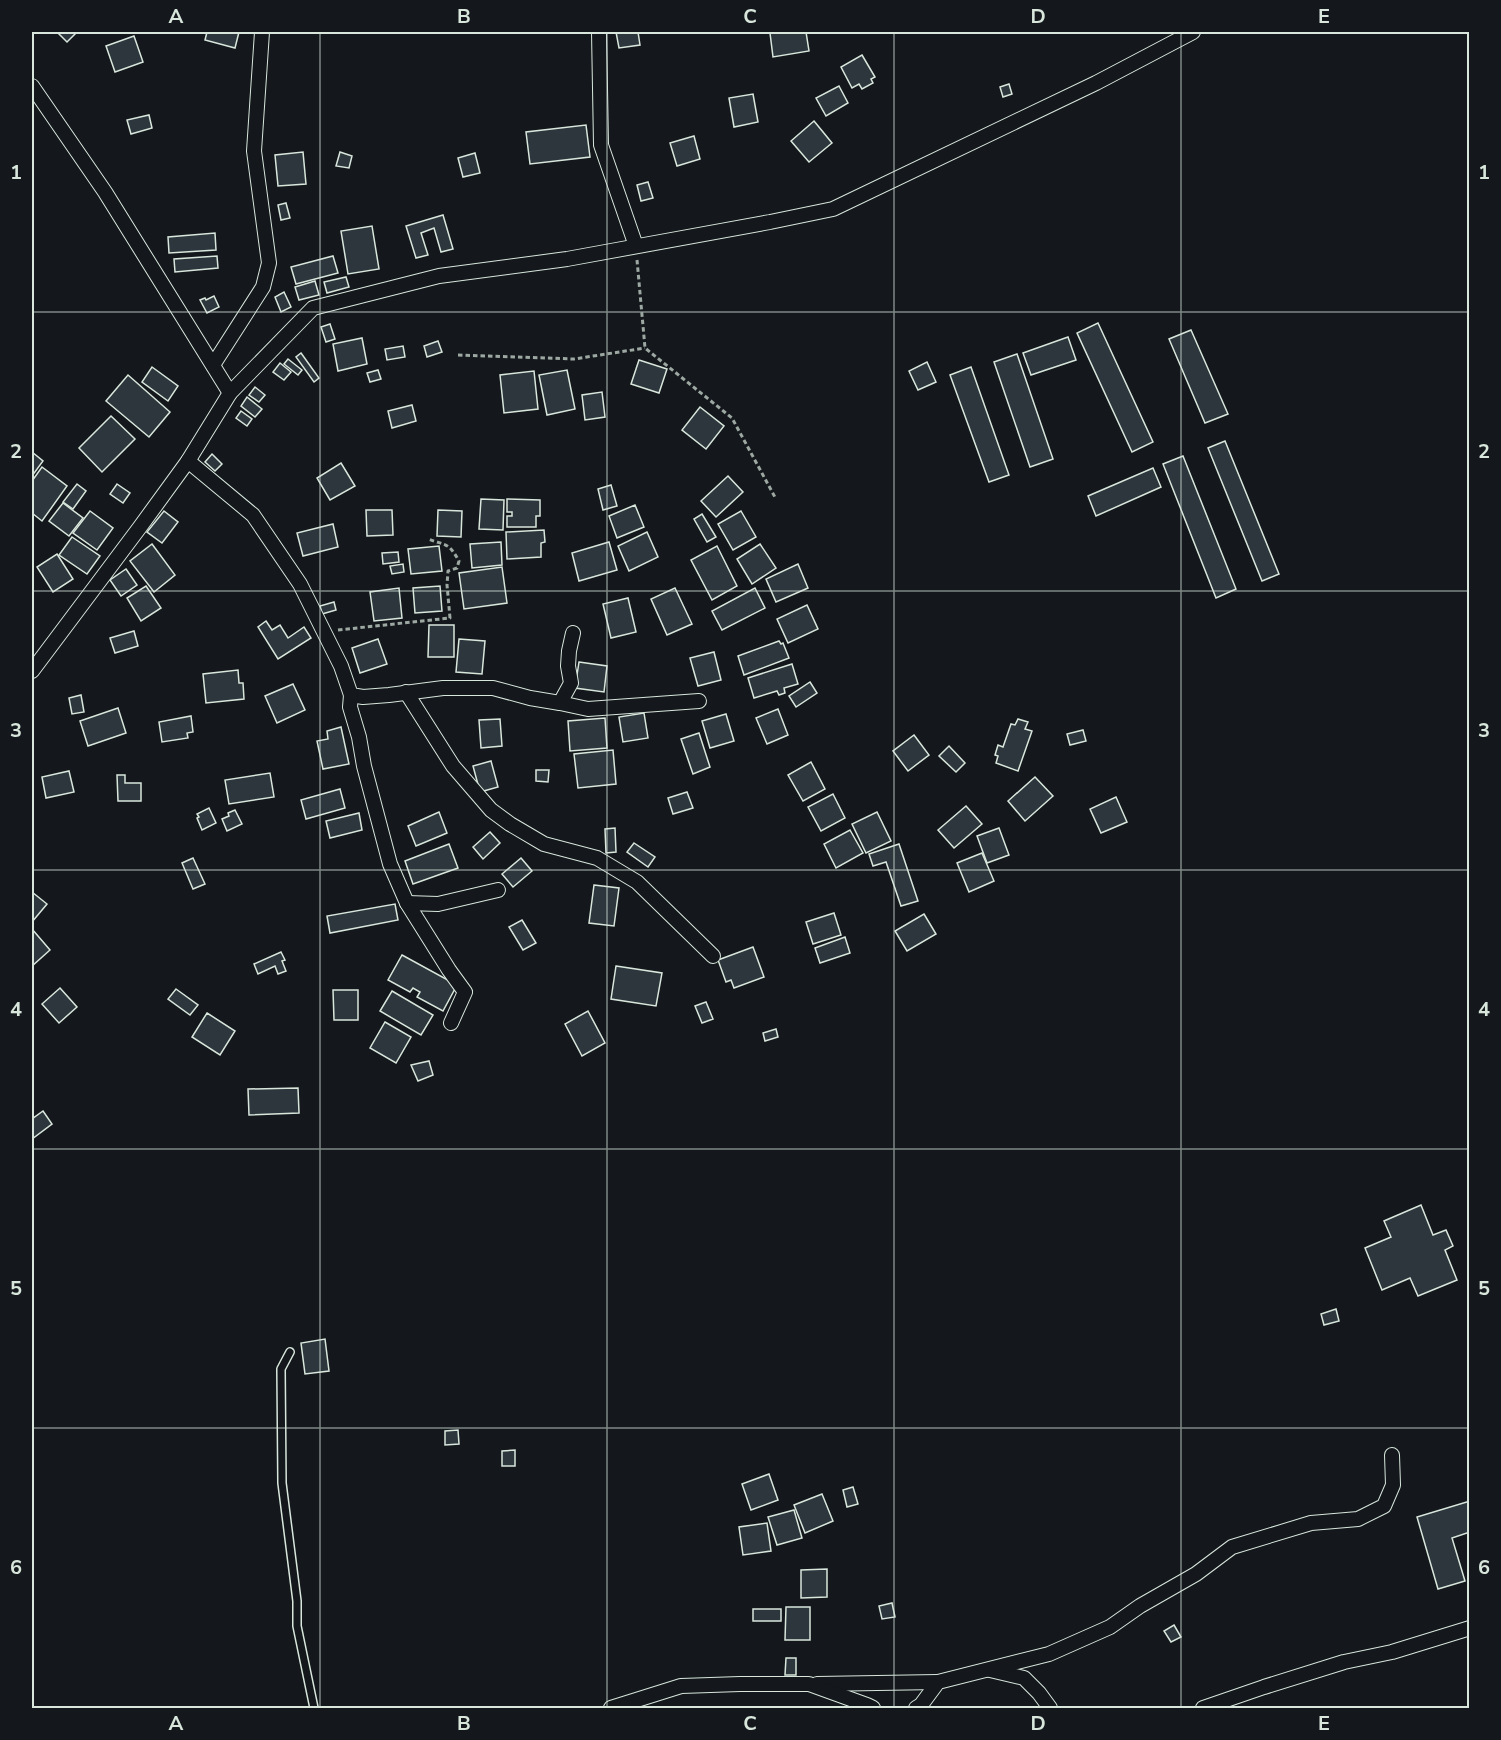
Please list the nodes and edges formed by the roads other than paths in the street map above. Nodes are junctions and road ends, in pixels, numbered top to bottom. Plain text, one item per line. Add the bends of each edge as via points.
1 (262, 32) edge
2 (599, 32) edge
3 (1193, 32) edge
4 (32, 86) edge
5 (636, 246) junction
6 (213, 365) junction
7 (230, 393) junction
8 (188, 461) junction
9 (573, 633) dead end
10 (32, 672) edge
11 (406, 692) junction
12 (351, 695) junction
13 (699, 701) dead end
14 (560, 703) junction
15 (498, 890) dead end
16 (407, 903) junction
17 (713, 956) dead end
18 (451, 1023) dead end
19 (290, 1352) dead end
20 (1392, 1455) dead end
21 (1470, 1628) edge
22 (988, 1669) junction
23 (938, 1682) junction
24 (808, 1684) junction
25 (314, 1708) edge
26 (611, 1708) edge
27 (873, 1708) edge
28 (916, 1708) edge
29 (1050, 1708) edge
30 (1203, 1708) edge

1 - 6 street via 254,151 270,263 263,287
2 - 5 street via 601,145
3 - 5 street via 833,209
4 - 6 street via 105,192
5 - 7 street via 439,276 313,308
6 - 7 street
7 - 8 street
8 - 10 street
8 - 12 street via 253,515 300,584 341,666
9 - 14 street via 568,666 571,683
11 - 12 street
11 - 14 street via 493,688
11 - 17 street via 453,766 490,810 544,844 597,858 637,882
12 - 16 street via 350,707 390,864
13 - 14 street via 588,709
15 - 16 street via 438,904
16 - 18 street via 465,992
19 - 25 lane via 281,1369 282,1483 297,1626
20 - 22 street via 1393,1485 1384,1506 1359,1519 1311,1523 1232,1547 1110,1627 1049,1654
21 - 30 street via 1344,1662
22 - 23 street
22 - 29 street via 1024,1678
23 - 24 street
23 - 28 street
24 - 26 street via 681,1686
24 - 27 street

